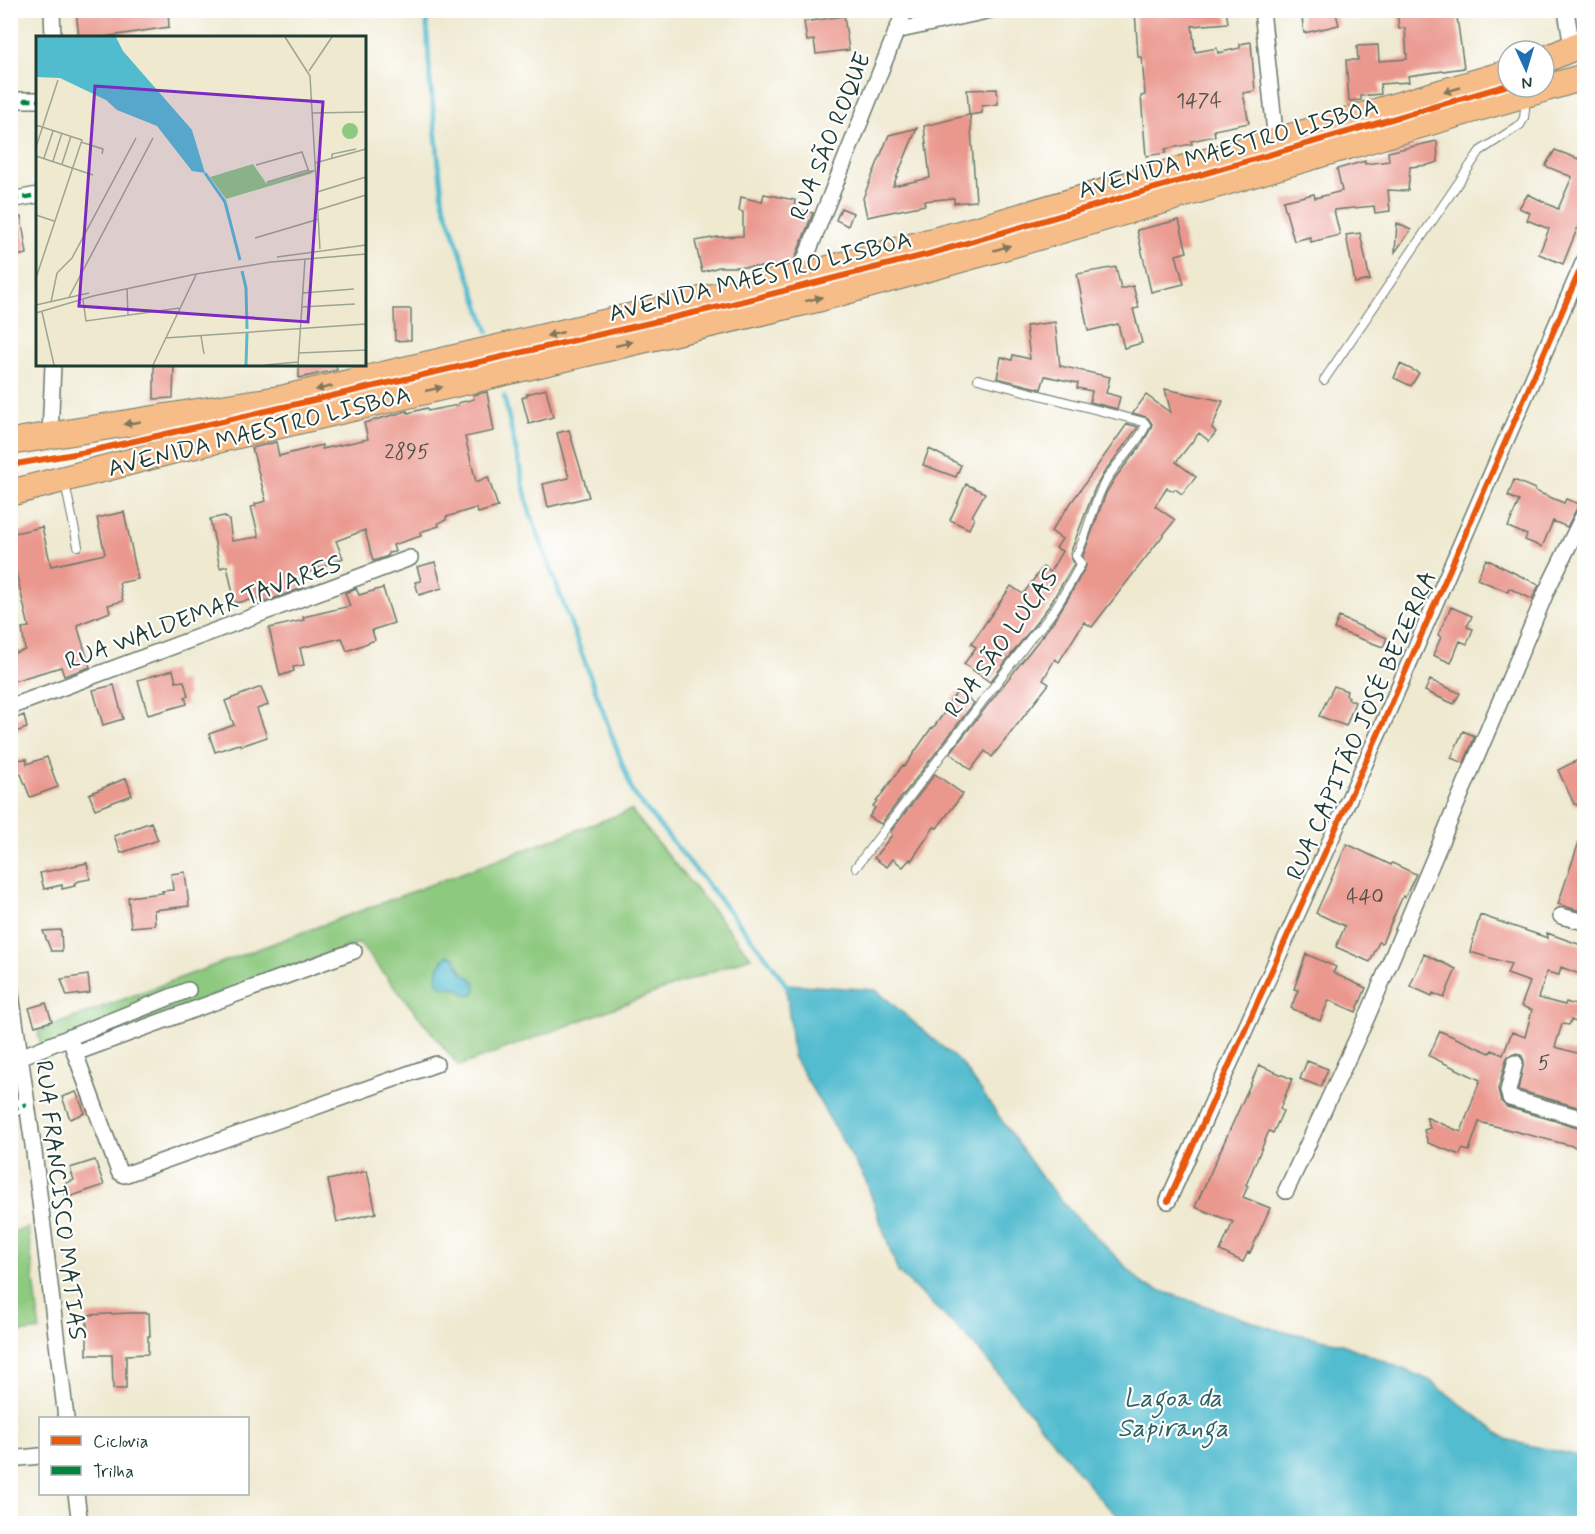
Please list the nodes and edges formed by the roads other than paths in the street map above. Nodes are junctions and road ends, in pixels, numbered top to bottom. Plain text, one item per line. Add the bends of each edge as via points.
1 (52, 10) edge
2 (904, 10) edge
3 (991, 10) edge
4 (1262, 10) edge
5 (1566, 10) edge
6 (896, 31) junction
7 (53, 36) edge
8 (1578, 45) edge
9 (1556, 55) edge
10 (1584, 77) edge
11 (1496, 78) edge
12 (1556, 86) edge
13 (1512, 99) edge
14 (1526, 99) edge
15 (10, 100) edge
16 (36, 100) edge
17 (1276, 142) junction
18 (36, 195) edge
19 (10, 200) edge
20 (1584, 261) edge
21 (798, 277) junction
22 (53, 366) edge
23 (978, 379) dead end
24 (1324, 380) dead end
25 (50, 436) junction
26 (10, 442) edge
27 (64, 479) junction
28 (10, 493) edge
29 (1584, 514) edge
30 (78, 546) dead end
31 (410, 558) dead end
32 (10, 707) edge
33 (856, 867) dead end
34 (1561, 916) dead end
35 (1584, 922) edge
36 (354, 951) dead end
37 (10, 987) edge
38 (189, 990) dead end
39 (69, 1037) junction
40 (75, 1053) junction
41 (20, 1057) junction
42 (1515, 1063) dead end
43 (436, 1064) dead end
44 (27, 1104) junction
45 (10, 1110) edge
46 (1584, 1119) edge
47 (1286, 1191) dead end
48 (1168, 1201) dead end
49 (66, 1417) edge
50 (39, 1456) edge
51 (10, 1459) edge
52 (76, 1495) edge
53 (80, 1524) edge

1 - 7 street
2 - 6 street, RUA SÃO ROQUE
3 - 6 street
4 - 17 street
5 - 8 street
6 - 21 street, RUA SÃO ROQUE
8 - 9 highway
10 - 12 highway, AVENIDA MAESTRO LISBOA
11 -> 17 highway, AVENIDA MAESTRO LISBOA
27 -> 13 highway, AVENIDA MAESTRO LISBOA via 821,298
14 - 24 lane via 1520,125 1480,151
15 - 16 street
17 - 21 highway, AVENIDA MAESTRO LISBOA
18 - 19 street
20 - 48 street, RUA CAPITÃO JOSÉ BEZERRA
21 -> 25 highway, AVENIDA MAESTRO LISBOA via 285,398
22 - 25 street
23 - 33 lane, RUA SÃO LUCAS via 1146,425 1097,497 1076,556 1081,564 1041,628
25 - 26 highway, AVENIDA MAESTRO LISBOA
27 - 28 highway, AVENIDA MAESTRO LISBOA
27 - 30 lane
29 - 47 street via 1547,590 1371,1007
31 - 32 street, RUA WALDEMAR TAVARES
34 - 35 street
36 - 40 street
37 - 41 street, RUA FRANCISCO MATIAS
38 - 39 street
39 - 40 street
39 - 41 street
40 - 43 street via 119,1172 124,1175
41 - 44 street, RUA FRANCISCO MATIAS
42 - 46 street via 1510,1098
44 - 45 street
44 - 49 street, RUA FRANCISCO MATIAS
50 - 51 street
52 - 53 street

